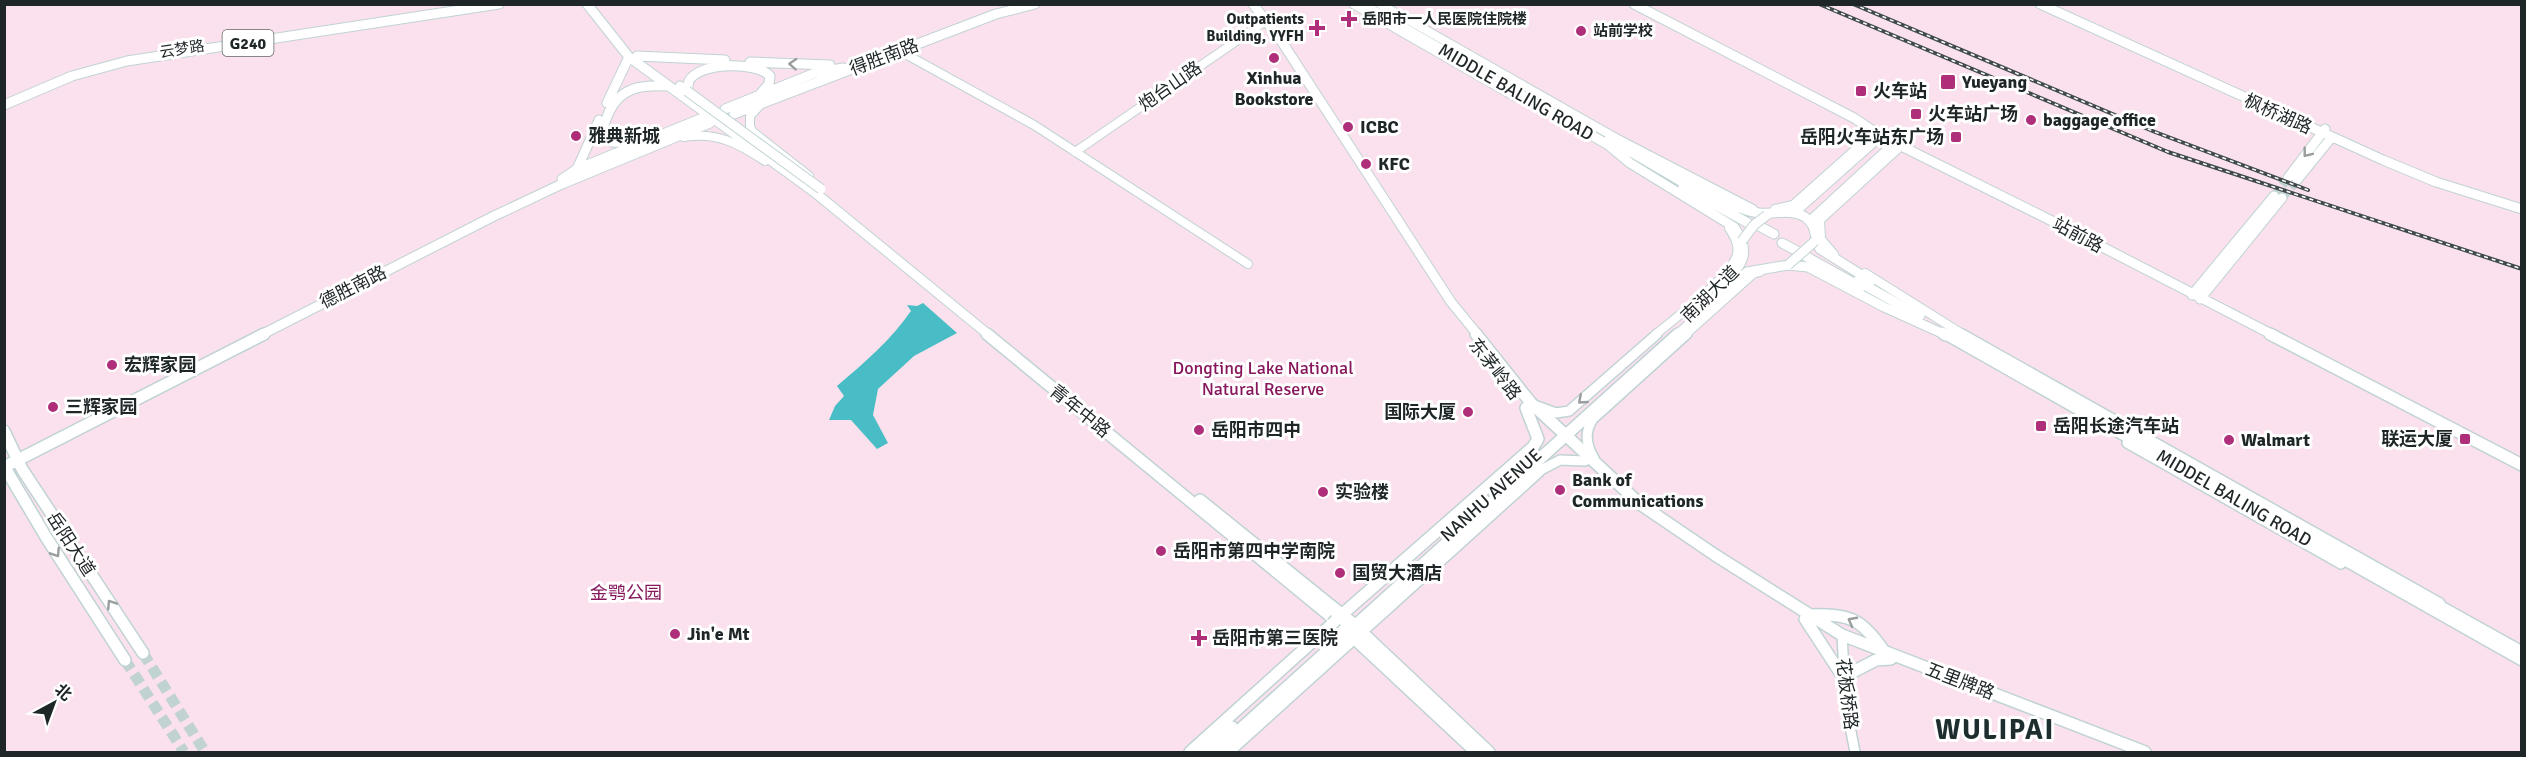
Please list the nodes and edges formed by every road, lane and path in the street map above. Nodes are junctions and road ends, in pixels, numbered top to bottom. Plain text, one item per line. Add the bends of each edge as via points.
1 (473, 4) edge
2 (499, 4) edge
3 (587, 4) edge
4 (595, 4) edge
5 (1020, 4) edge
6 (1035, 4) edge
7 (1247, 4) edge
8 (1253, 4) edge
9 (1353, 4) edge
10 (1362, 4) edge
11 (1371, 4) edge
12 (1380, 4) edge
13 (1634, 4) edge
14 (1641, 4) edge
15 (2040, 4) edge
16 (2053, 4) edge
17 (1264, 21) junction
18 (1444, 44) junction
19 (900, 51) junction
20 (633, 57) junction
21 (1473, 60) junction
22 (852, 66) junction
23 (669, 87) junction
24 (687, 91) junction
25 (760, 99) junction
26 (4, 100) edge
27 (4, 105) edge
28 (725, 109) dead end
29 (734, 114) dead end
30 (1880, 133) junction
31 (2326, 134) junction
32 (651, 139) junction
33 (666, 141) junction
34 (1610, 142) junction
35 (1898, 143) junction
36 (1075, 152) junction
37 (577, 169) junction
38 (2292, 179) tunnel mouth
39 (817, 190) junction
40 (2278, 197) tunnel mouth
41 (2522, 203) edge
42 (2522, 208) edge
43 (1795, 212) junction
44 (1767, 215) junction
45 (1810, 221) junction
46 (1772, 235) dead end
47 (1742, 241) junction
48 (1815, 241) junction
49 (1783, 242) dead end
50 (1744, 252) junction
51 (1248, 264) dead end
52 (1788, 265) junction
53 (1769, 267) junction
54 (2198, 295) junction
55 (1947, 333) junction
56 (1672, 334) junction
57 (1529, 406) junction
58 (4, 431) edge
59 (1562, 435) junction
60 (12, 459) edge
61 (2522, 459) edge
62 (1585, 461) junction
63 (1598, 464) junction
64 (2522, 465) edge
65 (4, 467) edge
66 (1539, 471) joint
67 (1807, 617) junction
68 (1347, 626) junction
69 (1841, 638) junction
70 (2522, 650) edge
71 (142, 653) tunnel mouth
72 (1888, 656) junction
73 (125, 660) tunnel mouth
74 (2522, 660) edge
75 (2522, 666) edge
76 (1843, 677) junction
77 (1190, 753) edge
78 (1203, 753) edge
79 (1215, 753) edge
80 (1228, 753) edge
81 (1476, 753) edge
82 (1489, 753) edge
83 (1855, 753) edge
84 (2130, 753) edge
85 (2145, 753) edge

1 - 26 main road, 云梦路 / G240 via 128,57 70,72
2 - 27 main road, G240 via 127,61 72,76
3 - 20 main road
4 - 20 main road
5 - 22 main road
6 - 19 main road, 得胜南路 via 996,14
7 - 17 main road, 东茅岭路
8 - 17 main road, 东茅岭路
9 -> 57 street via 1604,147 1734,234 1735,263 1569,411
10 - 34 main road, MIDDLE BALING ROAD
11 - 18 main road, MIDDLE BALING ROAD
12 - 18 street
13 - 30 main road, 站前路
14 - 30 main road, 站前路 via 1797,84
15 - 31 main road, 枫桥湖路
16 - 31 main road, 枫桥湖路
17 - 36 street, 炮台山路
17 - 57 main road, 东茅岭路 via 1445,306
18 - 21 main road, MIDDLE BALING ROAD
19 - 25 main road, 得胜南路
19 - 36 street via 963,82
22 -> 20 main road
20 - 23 main road, 青年中路
20 - 24 main road, 青年中路
20 - 37 main road
21 - 30 street via 1754,209 1793,205
21 - 34 main road, MIDDLE BALING ROAD
22 - 25 main road via 815,73
23 - 32 main road via 646,85 621,94 601,132 616,143
23 - 39 main road, 青年中路
24 - 25 main road via 687,83 701,70 747,68 763,70 770,76
24 - 39 main road, 青年中路, bridge
25 - 28 main road
25 - 29 main road, 得胜南路
25 - 39 street via 750,116 753,132 798,166
30 - 35 main road, 站前路
30 - 43 main road
31 - 38 main road
31 - 41 main road, 枫桥湖路 via 2436,176
31 - 42 main road, 枫桥湖路 via 2436,182
32 - 33 main road, 德胜南路 via 707,120
32 - 37 main road, 德胜南路
33 - 39 street via 702,134 729,138 789,178
33 - 60 main road, 德胜南路 via 494,216
34 - 44 main road, MIDDLE BALING ROAD via 1749,211
34 - 46 main road, MIDDLE BALING ROAD
34 - 47 main road, MIDDLE BALING ROAD via 1630,163 1734,226
35 - 45 main road
35 - 54 main road, 站前路
35 - 70 street via 1820,220 1819,234 1827,249 1951,328
36 - 51 street
37 - 60 main road, 德胜南路
39 - 68 main road, 青年中路
40 - 54 main road
43 - 44 main road, MIDDLE BALING ROAD
43 - 45 main road
44 - 47 main road, bridge
45 - 48 main road
47 - 50 main road
48 - 52 main road, bridge
48 - 55 main road via 1825,253
49 - 55 main road
50 - 53 main road
50 - 56 main road, 南湖大道 via 1741,267
52 - 53 main road
52 - 55 main road via 1808,267 1884,307
53 - 56 main road via 1747,272
54 - 61 main road, 站前路
54 - 64 main road, 站前路
55 - 70 main road, MIDDEL BALING ROAD via 2279,520
55 - 74 main road, MIDDEL BALING ROAD
56 - 59 main road, NANHU AVENUE
57 - 59 main road, 东茅岭路
57 - 68 main road via 1538,439 1533,447
58 - 60 main road, 岳阳大道
59 - 62 main road, 东茅岭路
59 - 63 main road, 东茅岭路
59 - 68 main road, NANHU AVENUE
60 - 65 main road, 德胜南路
71 -> 60 main road, 岳阳大道
62 - 66 street via 1557,460
62 - 67 main road, 东茅岭路 via 1661,524
63 - 67 main road, 东茅岭路 via 1640,504
63 - 75 street via 1586,438 1593,419 1752,274 1781,269 1807,271 1947,340
65 -> 73 main road, 岳阳大道
66 - 68 main road
67 - 69 main road, 东茅岭路
72 -> 67 main road via 1868,629 1839,614
67 - 76 main road
68 - 77 main road
68 - 78 main road, NANHU AVENUE
68 - 79 main road, NANHU AVENUE
68 - 80 main road
68 - 81 main road, 青年中路
68 - 82 main road, 青年中路
69 - 72 main road, 五里牌路
69 - 76 street, 花板桥路
72 - 76 main road
72 - 84 main road, 五里牌路
72 - 85 main road, 五里牌路
76 - 83 street, 花板桥路

